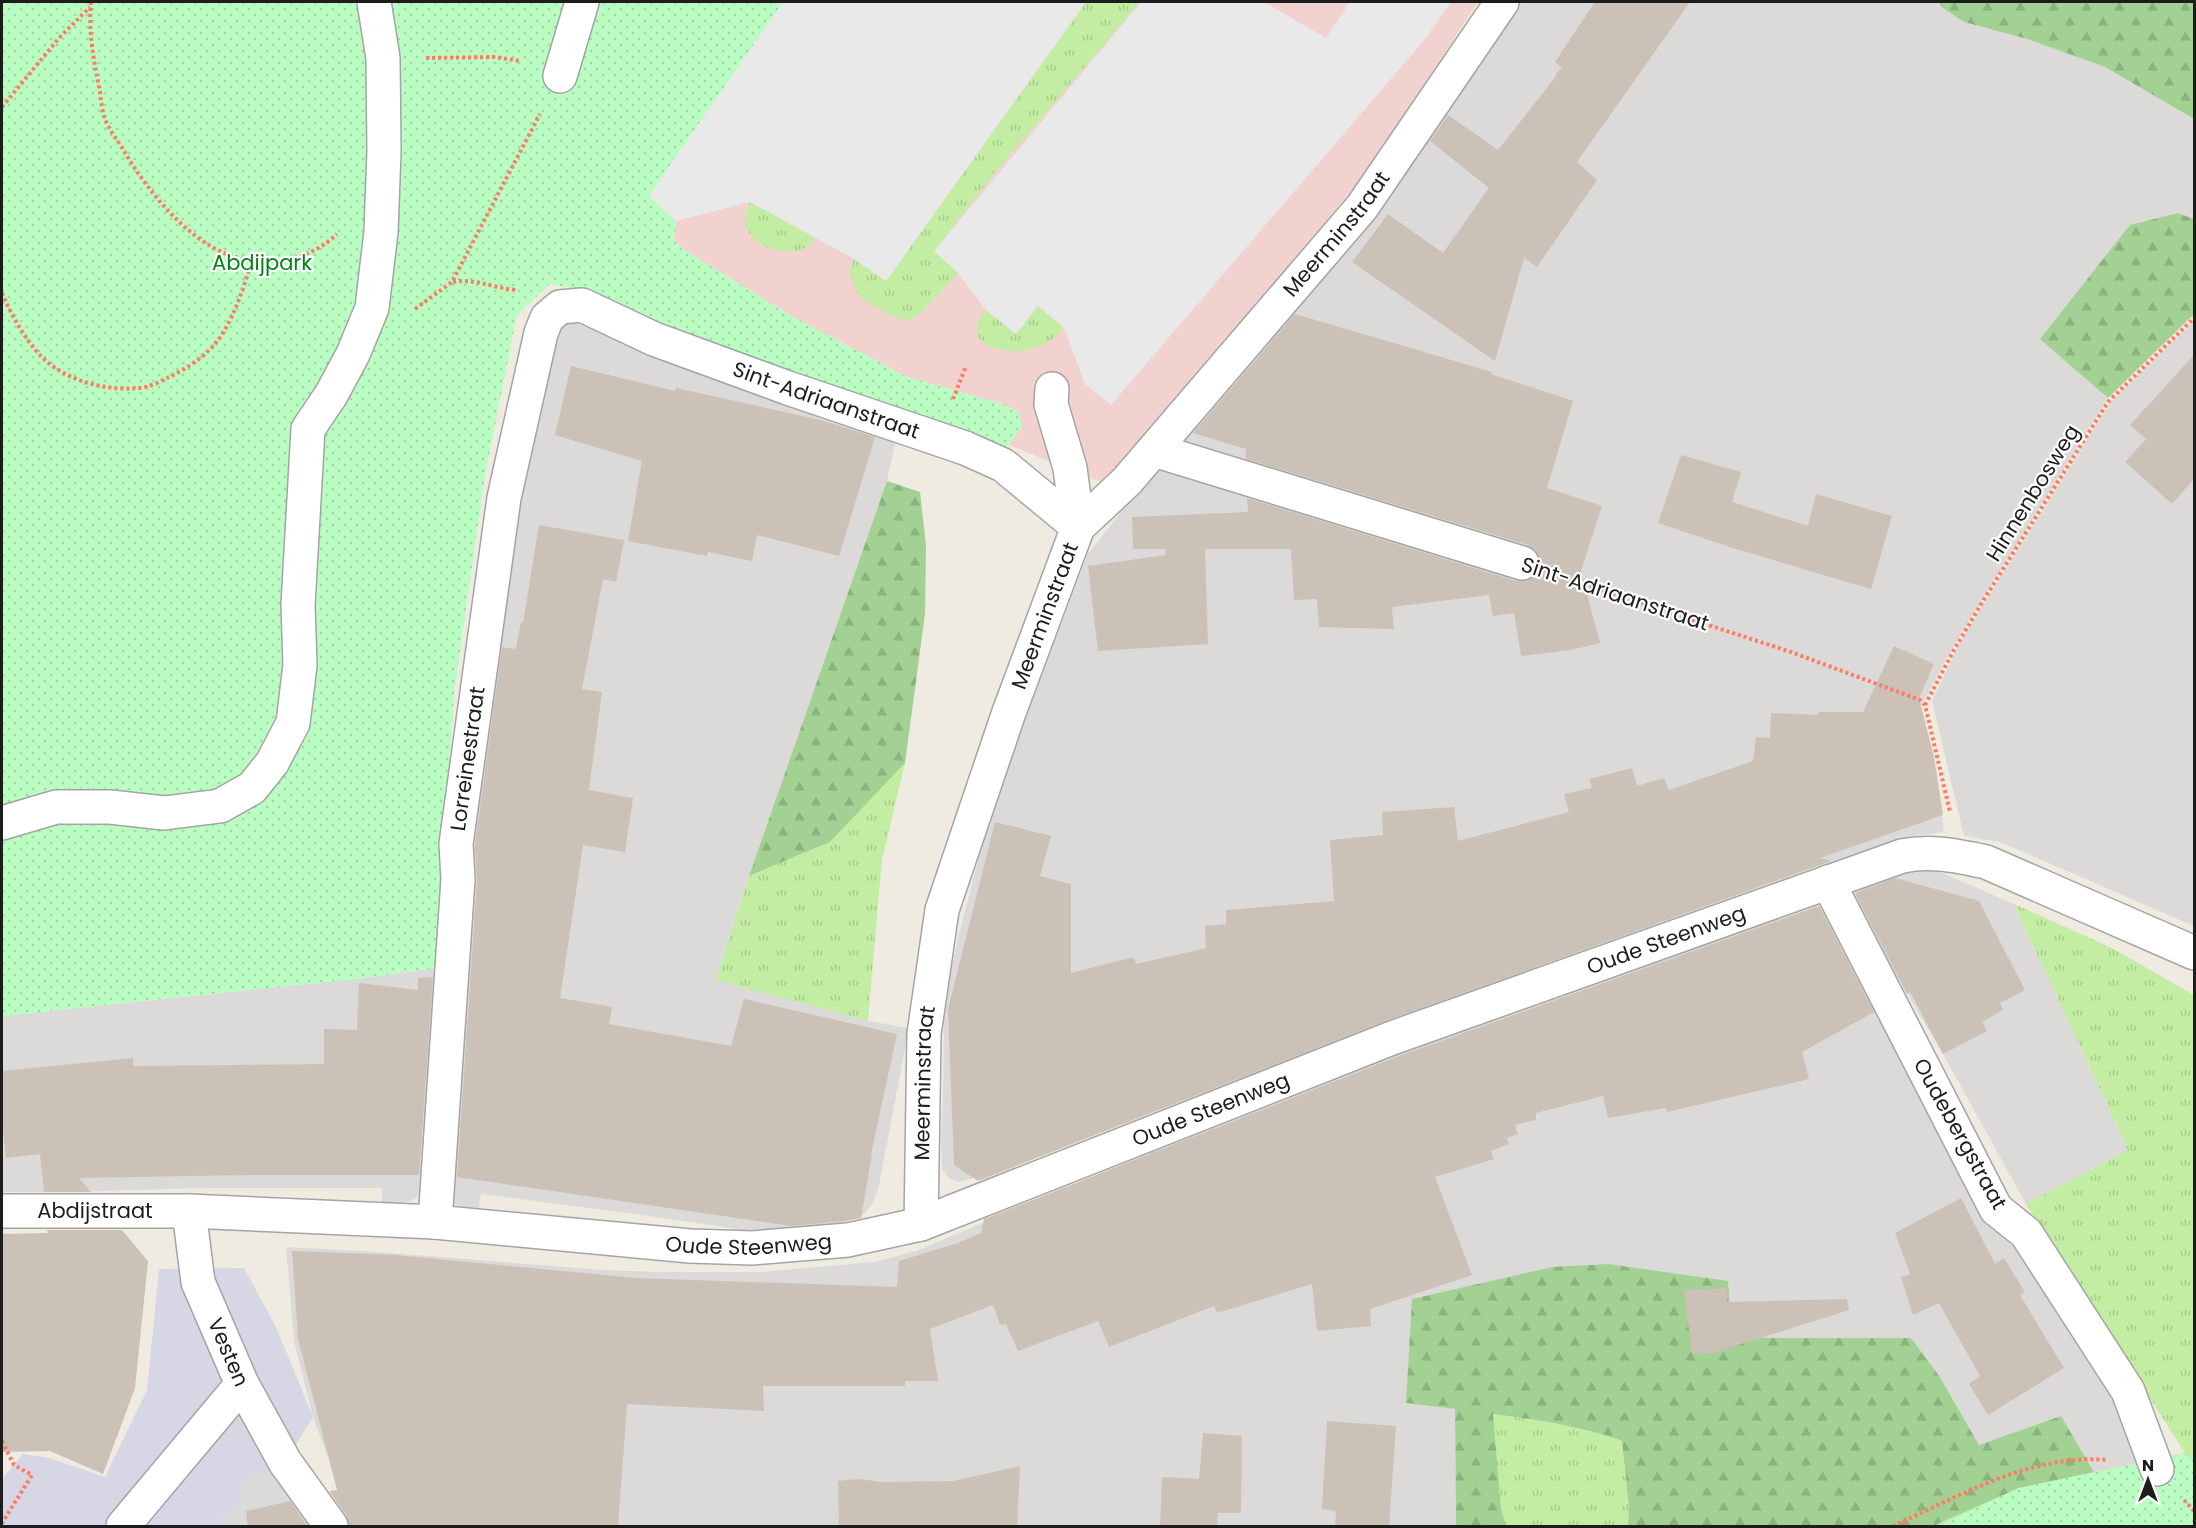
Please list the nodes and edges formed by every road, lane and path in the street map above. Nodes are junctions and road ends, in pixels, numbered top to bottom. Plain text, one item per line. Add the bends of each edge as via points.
1 (374, 2) edge
2 (582, 2) edge
3 (1502, 2) edge
4 (90, 4) edge
5 (383, 58) junction
6 (560, 76) junction
7 (2, 106) edge
8 (338, 234) dead end
9 (252, 260) junction
10 (518, 290) dead end
11 (2, 293) edge
12 (560, 307) joint
13 (2194, 318) edge
14 (1052, 389) dead end
15 (1154, 450) junction
16 (1078, 527) junction
17 (1522, 563) joint
18 (1925, 705) junction
19 (2, 823) edge
20 (1949, 854) junction
21 (1828, 882) junction
22 (2194, 953) edge
23 (2, 1211) edge
24 (189, 1211) junction
25 (435, 1222) junction
26 (921, 1224) junction
27 (242, 1384) junction
28 (2, 1441) edge
29 (2157, 1469) joint
30 (2, 1523) edge
31 (123, 1527) edge
32 (331, 1527) edge
33 (1893, 1527) edge

1 - 5 street
2 - 6 street
3 - 15 street, Meerminstraat via 1362,207
4 - 7 path
4 - 9 path via 94,61 105,120 133,166 161,203 201,241 228,255
5 - 6 path via 495,57 532,63
5 - 19 street via 381,232 372,308 353,354 308,429 298,605 300,665 293,723 272,763 252,788 220,806 164,813 56,807
6 - 10 path via 452,282 469,279
8 - 9 path via 324,247 292,258
9 - 11 path via 237,306 220,338 199,359 147,387 88,384 64,374 38,353
12 - 16 street, Sint-Adriaanstraat via 582,305 654,339 965,448 1003,465
12 - 25 street, Lorreinestraat via 547,318 541,333 504,498 472,722 456,844 455,934
13 - 18 path, Hinnenbosweg via 2108,402 1983,601
14 - 16 street via 1051,404 1070,468
15 - 16 street, Meerminstraat
15 - 17 street, Sint-Adriaanstraat
16 - 26 street, Meerminstraat via 1008,715 942,910 924,1034
17 - 18 path, Sint-Adriaanstraat via 1791,652
18 - 20 path via 1953,824
20 - 21 street, Oude Steenweg via 1902,856
20 - 22 street, Oude Steenweg via 1986,862
21 - 26 street, Oude Steenweg via 1392,1038
21 - 29 street, Oudebergstraat via 1996,1209 2026,1233 2128,1391
23 - 24 street, Abdijstraat
24 - 25 street, Oude Steenweg
24 - 27 street, Vesten via 198,1282
25 - 26 street, Oude Steenweg via 690,1246 752,1248 848,1240
27 - 31 street, Vesten
27 - 32 street via 285,1462
28 - 30 path via 14,1465 32,1475
29 - 33 path via 2105,1459 2055,1462 2006,1475

